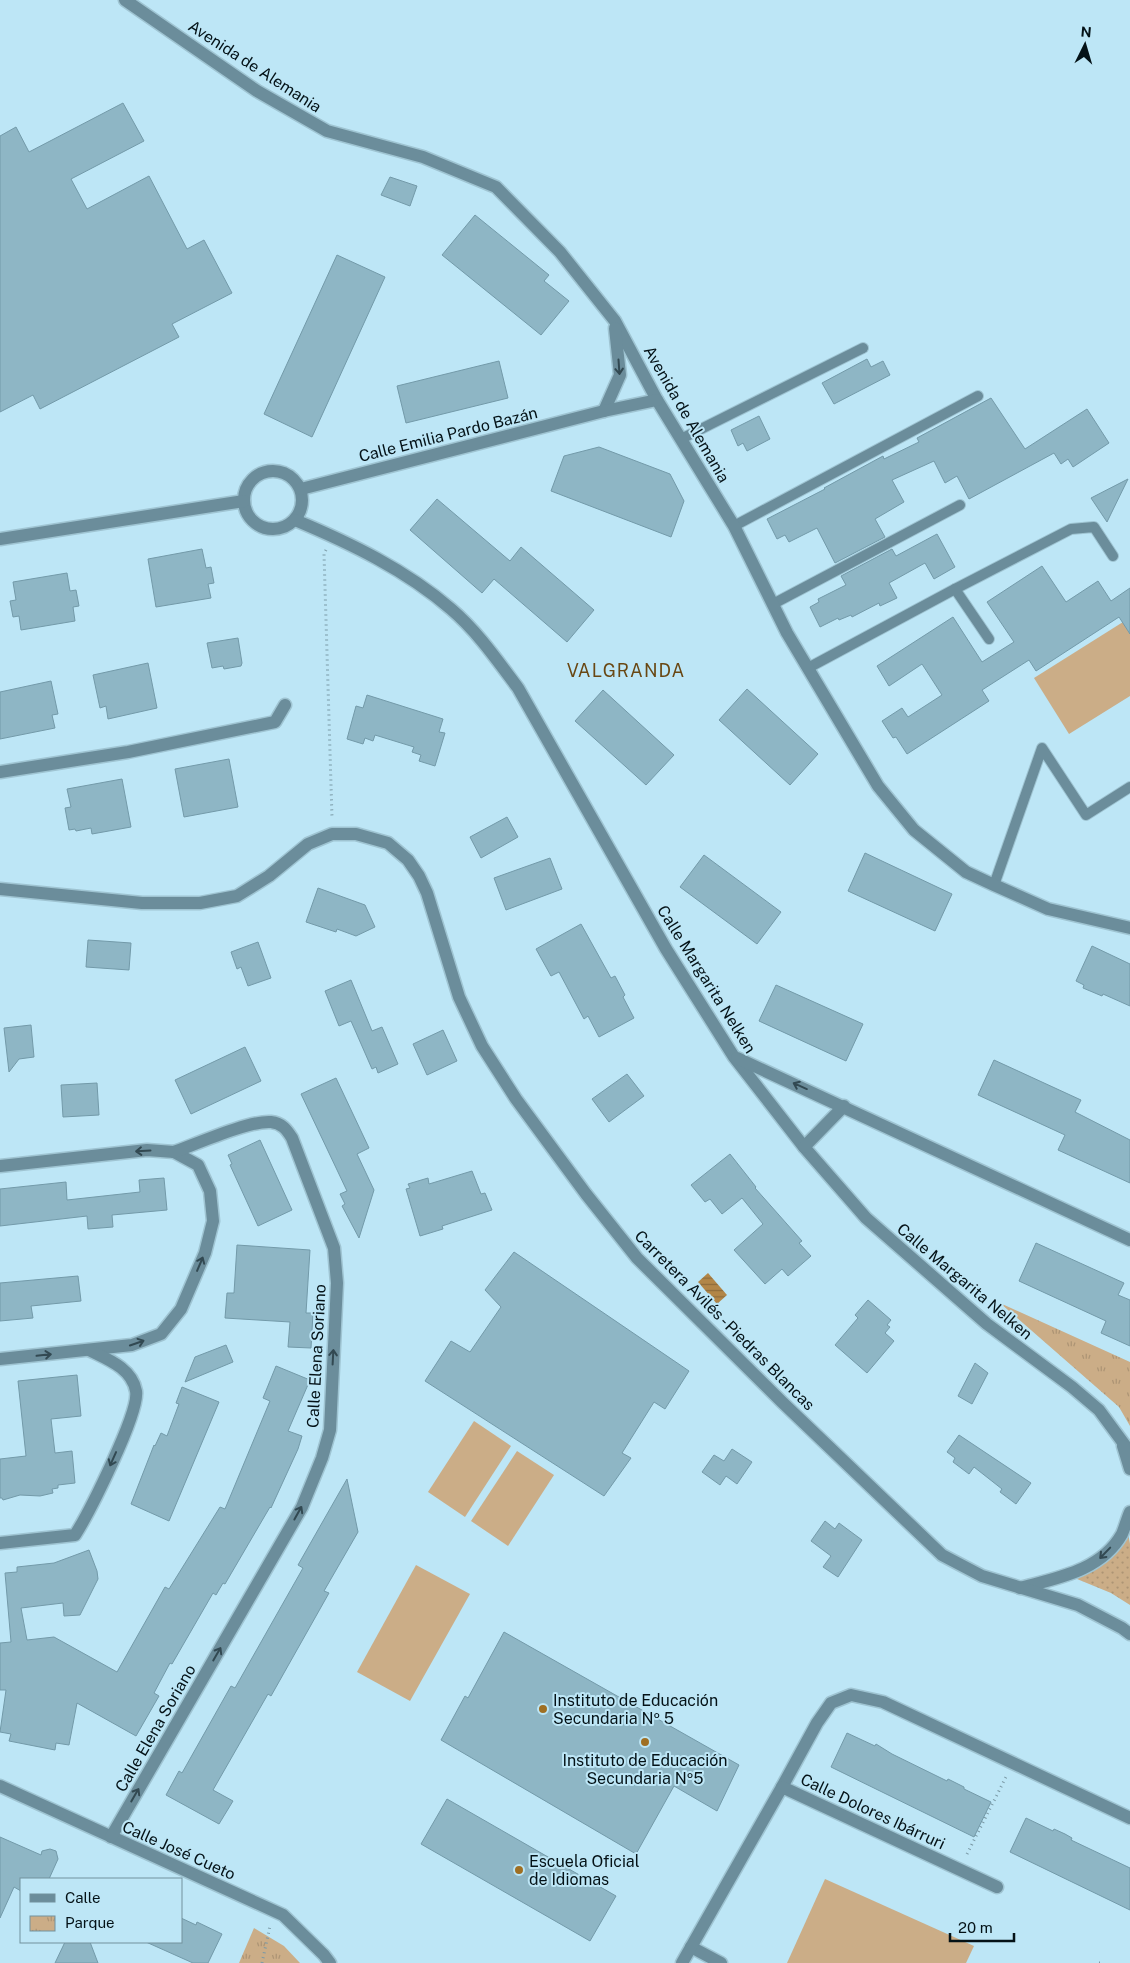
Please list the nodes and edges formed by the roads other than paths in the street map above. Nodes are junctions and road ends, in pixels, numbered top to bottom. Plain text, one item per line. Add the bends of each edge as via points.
1 (124, 0) edge
2 (615, 321) junction
3 (863, 348) dead end
4 (978, 396) dead end
5 (657, 400) junction
6 (604, 411) junction
7 (681, 439) junction
8 (301, 489) junction
9 (244, 501) junction
10 (960, 505) dead end
11 (295, 520) junction
12 (734, 526) junction
13 (0, 539) edge
14 (1113, 556) dead end
15 (955, 589) junction
16 (773, 604) junction
17 (989, 639) dead end
18 (808, 668) junction
19 (285, 705) dead end
20 (0, 772) edge
21 (1130, 787) edge
22 (994, 885) junction
23 (0, 889) edge
24 (1130, 928) edge
25 (734, 1057) junction
26 (844, 1106) junction
27 (804, 1147) junction
28 (174, 1152) junction
29 (0, 1166) edge
30 (1130, 1240) edge
31 (89, 1350) junction
32 (0, 1360) edge
33 (1126, 1448) edge
34 (1130, 1469) edge
35 (1130, 1512) edge
36 (0, 1542) edge
37 (1020, 1588) junction
38 (1130, 1634) edge
39 (0, 1786) edge
40 (782, 1788) junction
41 (1130, 1818) edge
42 (111, 1837) junction
43 (998, 1886) dead end
44 (691, 1947) junction
45 (330, 1963) edge
46 (682, 1963) edge
47 (721, 1963) edge

1 - 2 street, Avenida de Alemania via 257,91 327,131 423,157 496,187 560,252
2 - 5 street, Avenida de Alemania
2 -> 6 street via 620,375
3 - 7 lane
4 - 12 lane
5 - 6 street, Calle Emilia Pardo Bazán
5 - 7 street, Avenida de Alemania
6 - 8 street, Calle Emilia Pardo Bazán
7 - 12 street, Avenida de Alemania
8 - 9 street via 286,473 275,470 262,472 247,487
8 - 11 street via 302,507
9 - 11 street via 248,514 259,526 281,528
9 - 13 street
10 - 16 lane
11 - 25 street, Calle Margarita Nelken via 334,536 401,572 451,609 489,649 518,688 666,950
12 - 16 street, Avenida de Alemania
14 - 15 lane via 1094,527 1071,529
15 - 17 lane
15 - 18 lane
16 - 18 street, Avenida de Alemania
18 - 22 street, Avenida de Alemania via 878,786 914,830 966,872
19 - 20 street via 275,722 128,752
21 - 22 lane via 1086,815 1042,748
22 - 24 street, Avenida de Alemania via 1048,909
23 - 37 street, Carretera Avilés - Piedras Blancas via 142,903 200,903 237,896 270,876 308,844 332,834 356,834 388,843 408,860 427,893 459,997 482,1046 586,1194 637,1258 942,1556 982,1576
26 -> 25 street
25 - 27 street, Calle Margarita Nelken
26 - 27 street
26 - 30 street
27 - 33 street, Calle Margarita Nelken via 866,1218 987,1324 1072,1387 1098,1410
28 -> 29 street via 147,1150
31 -> 28 street via 132,1346 161,1334 181,1309 202,1261 213,1221 210,1191 198,1165
42 -> 28 street, Calle Elena Soriano via 302,1507 330,1430 337,1283 334,1248 292,1138 284,1126 272,1122 253,1124
32 -> 31 street
31 -> 36 street via 119,1365 131,1378 137,1392 133,1415 89,1513 75,1534
33 - 34 street, Calle Margarita Nelken
35 -> 37 street via 1121,1535 1092,1564 1076,1572
37 - 38 street, Carretera Avilés - Piedras Blancas via 1078,1606
39 - 42 street, Calle José Cueto
40 - 41 street via 831,1703 851,1696 883,1702
40 - 43 street, Calle Dolores Ibárruri
40 - 44 street, Calle Dolores Ibárruri
42 - 45 street, Calle José Cueto via 283,1915
44 - 46 street, Calle Dolores Ibárruri
44 - 47 street

